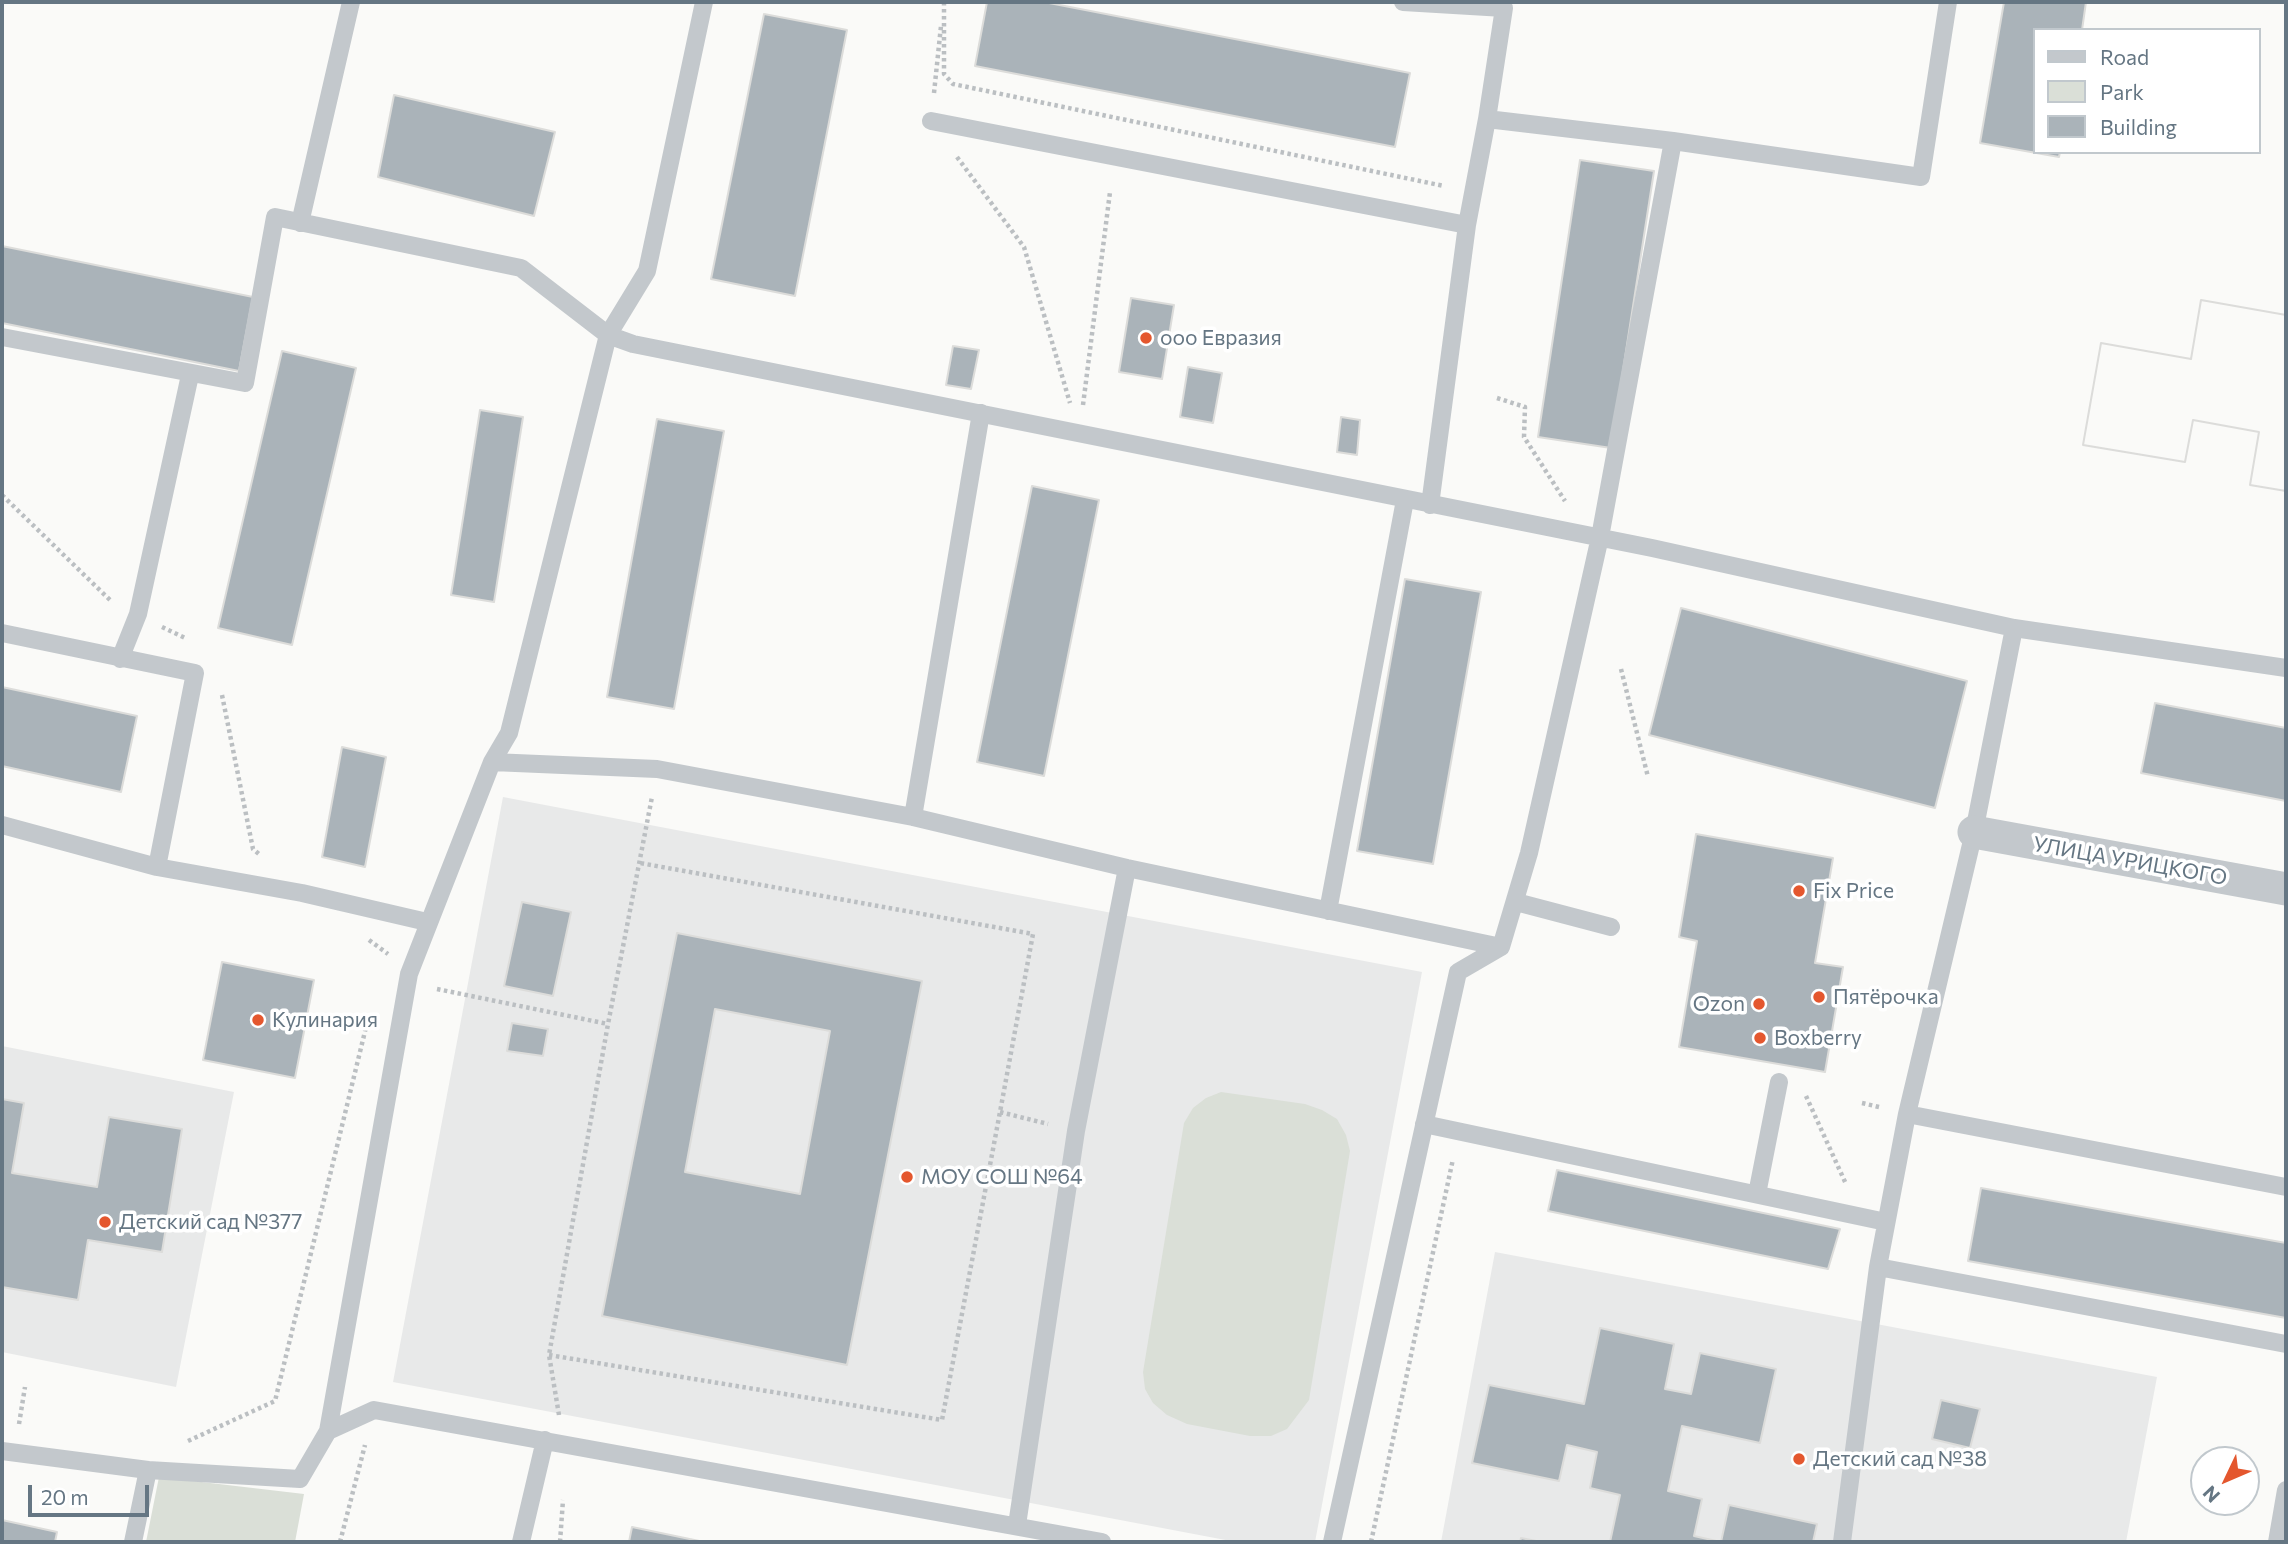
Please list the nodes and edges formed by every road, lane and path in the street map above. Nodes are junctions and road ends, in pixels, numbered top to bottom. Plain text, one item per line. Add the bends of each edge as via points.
1 (351, 2) edge
2 (704, 2) edge
3 (944, 2) edge
4 (1403, 2) edge
5 (1948, 2) edge
6 (1487, 119) junction
7 (931, 121) junction
8 (1673, 141) junction
9 (1111, 192) dead end
10 (1473, 192) junction
11 (300, 223) junction
12 (1467, 225) junction
13 (608, 335) junction
14 (2, 337) edge
15 (190, 374) junction
16 (1497, 398) dead end
17 (981, 413) junction
18 (1079, 434) junction
19 (2, 495) edge
20 (1405, 500) junction
21 (1430, 505) junction
22 (1593, 536) junction
23 (138, 614) junction
24 (2014, 628) junction
25 (2, 633) edge
26 (192, 642) dead end
27 (120, 659) junction
28 (1621, 668) dead end
29 (2286, 668) edge
30 (222, 692) dead end
31 (492, 762) junction
32 (657, 769) junction
33 (1648, 777) dead end
34 (913, 817) junction
35 (2, 825) edge
36 (1974, 832) junction
37 (639, 863) junction
38 (157, 867) junction
39 (1127, 868) junction
40 (2286, 889) edge
41 (302, 893) junction
42 (1516, 902) junction
43 (1328, 911) junction
44 (427, 922) junction
45 (1611, 927) dead end
46 (364, 936) dead end
47 (1502, 947) junction
48 (385, 951) junction
49 (381, 964) dead end
50 (409, 974) junction
51 (369, 1017) dead end
52 (607, 1024) junction
53 (1779, 1082) dead end
54 (1803, 1088) dead end
55 (1000, 1112) junction
56 (1907, 1114) junction
57 (1424, 1124) junction
58 (1459, 1131) junction
59 (1076, 1132) junction
60 (2286, 1187) edge
61 (1757, 1194) junction
62 (1860, 1216) junction
63 (1886, 1222) junction
64 (1878, 1267) junction
65 (2286, 1344) edge
66 (549, 1355) junction
67 (328, 1431) junction
68 (545, 1440) junction
69 (564, 1444) junction
70 (2, 1451) edge
71 (129, 1468) junction
72 (148, 1470) junction
73 (2286, 1490) edge
74 (1017, 1525) junction
75 (133, 1542) edge
76 (521, 1542) edge
77 (560, 1542) edge
78 (1102, 1542) edge
79 (1332, 1542) edge
80 (1371, 1542) edge
81 (1842, 1542) edge
82 (2277, 1542) edge

1 - 11 lane
2 - 13 lane via 647,271
3 - 7 path
3 - 10 path via 944,74 953,84
4 - 6 lane via 1504,8
5 - 8 lane via 1921,177
6 - 8 lane
6 - 10 lane
7 - 12 lane
7 - 18 path via 1024,247
8 - 22 lane
9 - 18 path
10 - 12 lane
11 - 13 lane via 521,268
11 - 15 lane via 275,216 245,383
12 - 21 lane
13 - 17 lane via 633,344
13 - 31 lane via 509,733
14 - 15 lane
15 - 23 lane
16 - 22 path via 1525,407 1524,437
17 - 18 lane
17 - 34 lane
18 - 20 lane
19 - 23 path via 108,599
20 - 21 lane
20 - 43 lane
21 - 22 lane
22 - 24 lane
22 - 42 lane
23 - 26 path
23 - 27 lane
24 - 29 lane
24 - 36 lane
25 - 27 lane
27 - 38 lane via 195,673
28 - 33 path
30 - 41 path via 253,849
31 - 32 lane
31 - 44 lane
32 - 34 lane
32 - 37 path
34 - 39 lane
35 - 38 lane
36 - 40 street, УЛИЦА УРИЦКОГО
36 - 56 lane
37 - 52 path
37 - 55 path via 1033,934
38 - 41 lane
39 - 43 lane
39 - 59 lane
41 - 44 lane
42 - 45 lane
42 - 47 lane
43 - 47 lane
44 - 50 lane
46 - 48 path
47 - 57 lane via 1458,972
48 - 49 path
48 - 50 path
50 - 52 path via 409,984
50 - 67 lane
51 - 71 path via 275,1401
52 - 66 path
53 - 61 lane
54 - 62 path
55 - 59 path
55 - 66 path via 942,1420
56 - 60 lane
56 - 63 lane
57 - 58 lane
57 - 79 lane
58 - 61 lane
58 - 80 path
59 - 74 lane
61 - 62 lane
62 - 63 lane
63 - 64 lane
64 - 65 lane
64 - 81 lane
66 - 69 path
67 - 68 lane via 374,1410
67 - 72 lane via 300,1479
68 - 69 lane
68 - 76 lane
69 - 74 lane
69 - 77 path
70 - 71 lane
71 - 72 lane
72 - 75 lane
73 - 82 lane
74 - 78 lane

